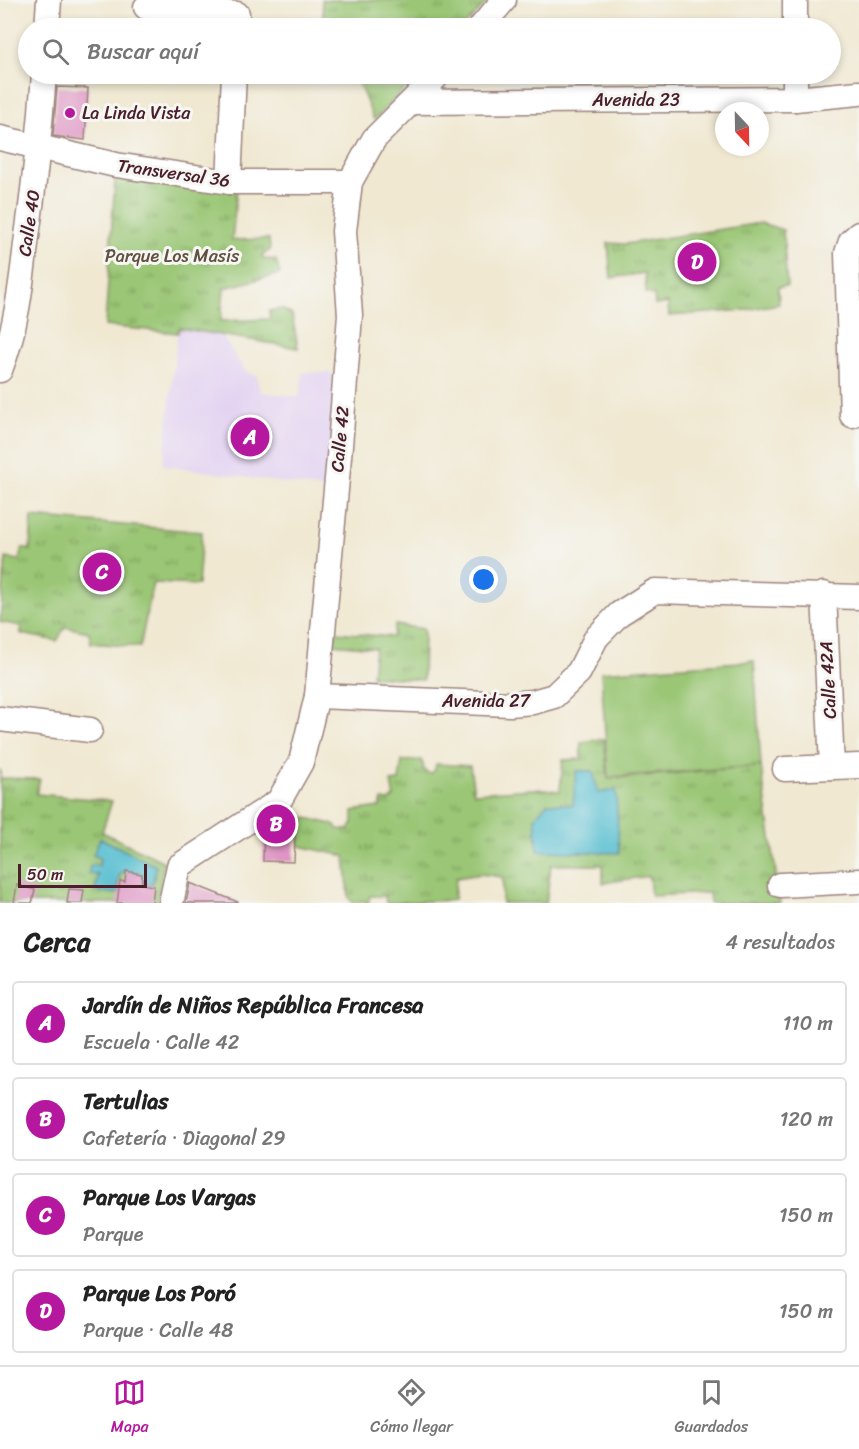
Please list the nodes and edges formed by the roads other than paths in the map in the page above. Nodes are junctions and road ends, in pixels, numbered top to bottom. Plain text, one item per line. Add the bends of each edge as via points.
1 (49, 0) edge
2 (504, 0) edge
3 (795, 0) edge
4 (146, 7) dead end
5 (237, 14) edge
6 (48, 18) edge
7 (489, 18) edge
8 (795, 18) edge
9 (43, 84) edge
10 (234, 84) edge
11 (430, 84) edge
12 (795, 84) edge
13 (859, 93) edge
14 (795, 99) junction
15 (414, 102) junction
16 (0, 138) edge
17 (39, 146) junction
18 (229, 182) junction
19 (350, 182) junction
20 (859, 234) edge
21 (0, 370) edge
22 (852, 415) dead end
23 (824, 594) junction
24 (859, 597) edge
25 (317, 696) junction
26 (0, 719) edge
27 (90, 730) dead end
28 (859, 766) edge
29 (832, 767) junction
30 (785, 769) dead end
31 (859, 882) edge
32 (780, 885) dead end
33 (171, 903) edge

1 - 6 street
2 - 7 street
3 - 8 street
4 - 5 street
9 - 17 street, Calle 40
10 - 18 street
11 - 15 street
12 - 14 street
13 - 14 street, Avenida 23
14 - 15 street, Avenida 23
15 - 19 street via 375,139
16 - 17 street, Transversal 36
17 - 18 street, Transversal 36 via 116,165
17 - 21 street, Calle 40 via 20,292
18 - 19 street, Transversal 36
19 - 25 street, Calle 42 via 344,231 350,315
20 - 22 street via 847,253
23 - 24 street, Avenida 27
23 - 25 street, Avenida 27 via 655,591 619,614 596,638 579,672 554,696 533,702
23 - 29 street, Calle 42A
25 - 33 street, Calle 42 via 301,762 279,801 179,866
26 - 27 street
28 - 29 street
29 - 30 street
31 - 32 street

